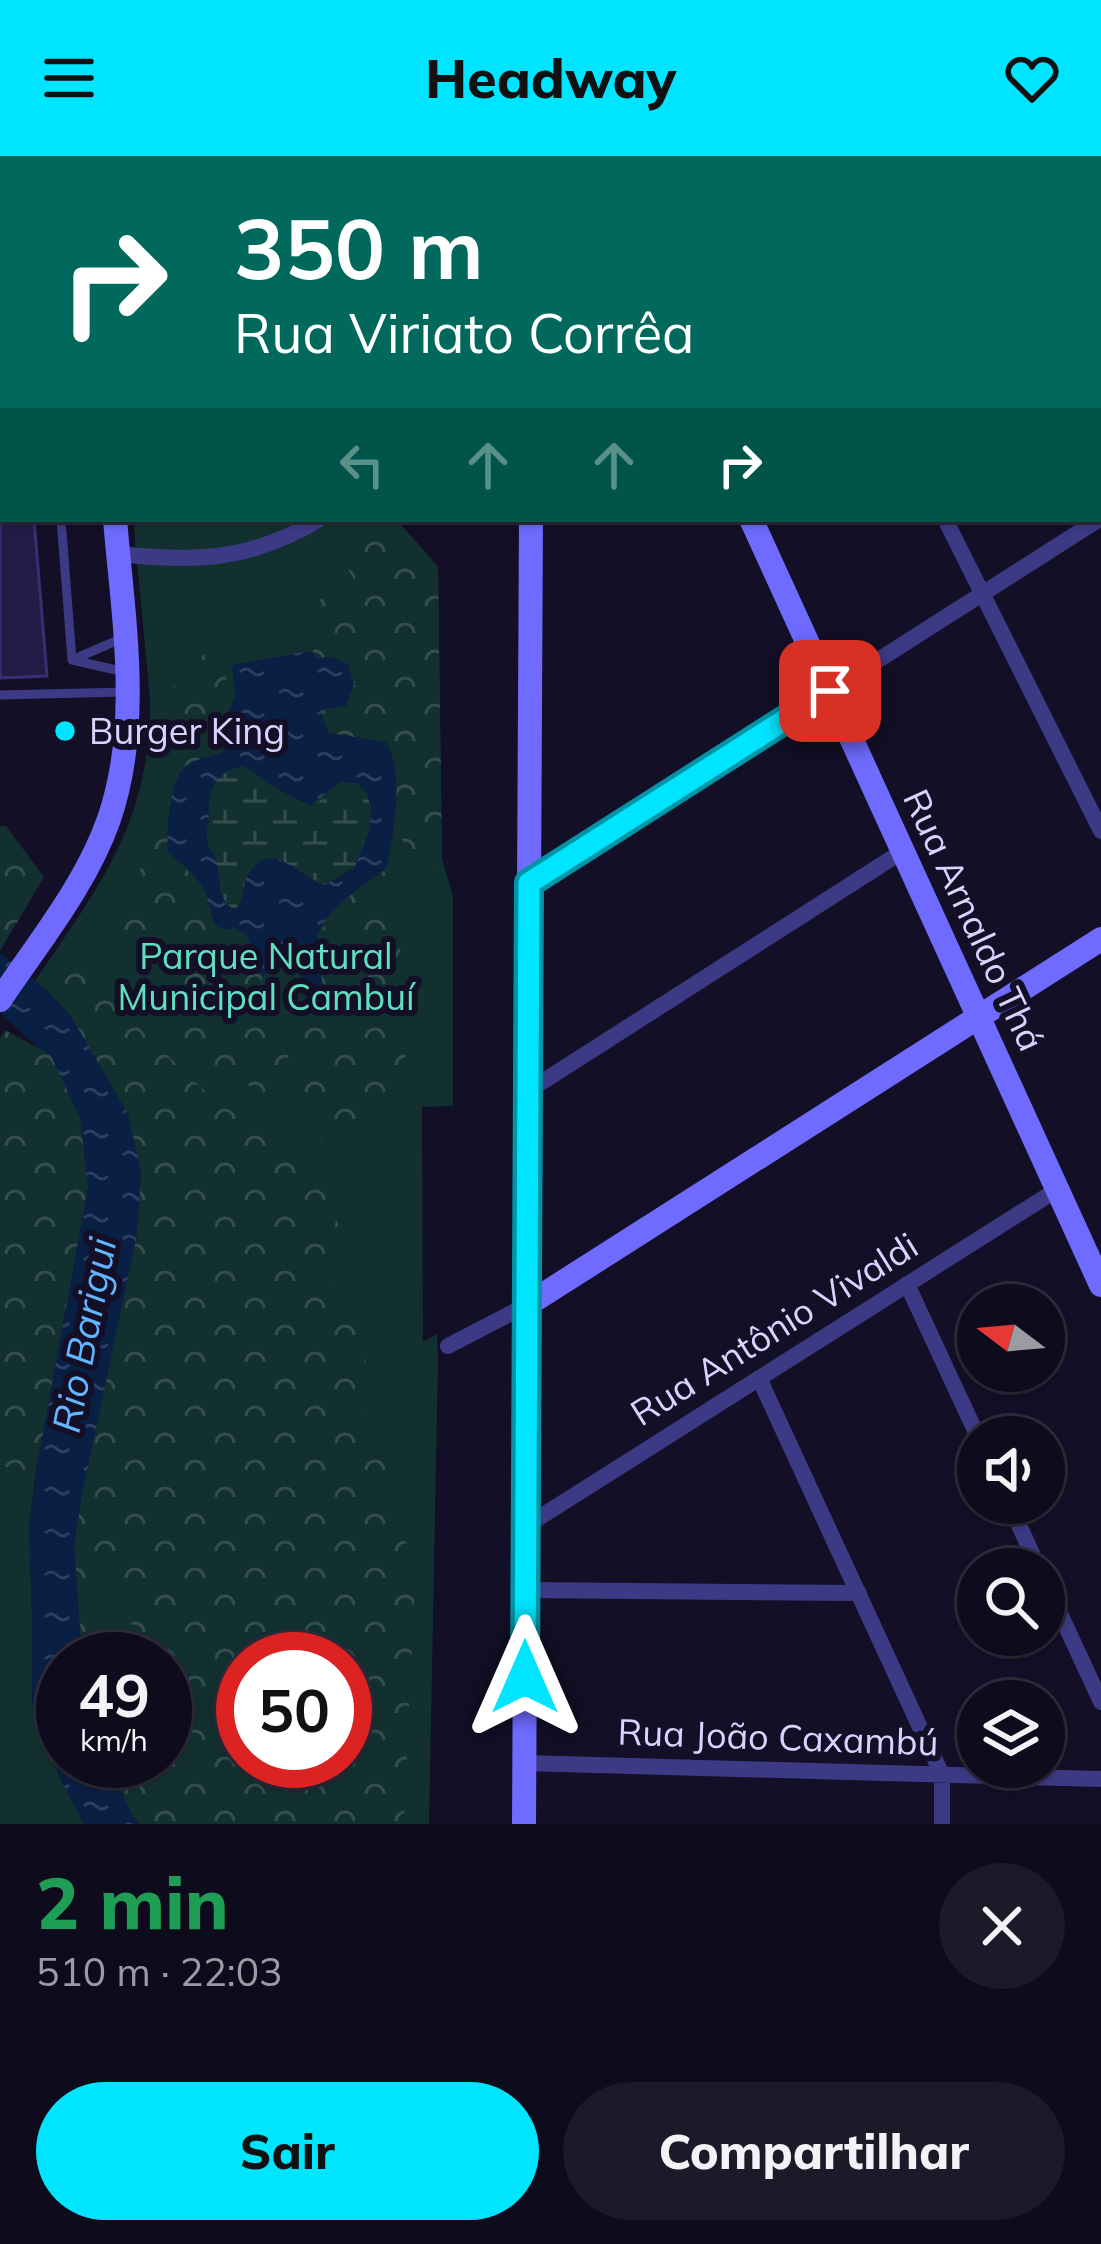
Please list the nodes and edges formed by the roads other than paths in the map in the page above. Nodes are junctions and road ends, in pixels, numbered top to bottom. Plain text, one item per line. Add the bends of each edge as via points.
1 (61, 522) edge
2 (115, 522) edge
3 (314, 522) edge
4 (753, 522) edge
5 (946, 522) edge
6 (1095, 522) edge
7 (530, 530) edge
8 (118, 554) junction
9 (982, 594) junction
10 (125, 637) junction
11 (72, 660) junction
12 (128, 682) junction
13 (830, 691) junction
14 (0, 695) edge
15 (1101, 831) edge
16 (903, 851) junction
17 (529, 883) junction
18 (1101, 938) edge
19 (0, 1000) edge
20 (979, 1017) junction
21 (528, 1091) junction
22 (1058, 1189) junction
23 (907, 1284) junction
24 (1101, 1285) edge
25 (527, 1305) junction
26 (448, 1346) dead end
27 (760, 1378) junction
28 (968, 1416) edge
29 (526, 1526) junction
30 (526, 1590) junction
31 (859, 1593) junction
32 (1065, 1624) edge
33 (1101, 1702) edge
34 (525, 1763) junction
35 (943, 1774) junction
36 (1101, 1779) edge
37 (524, 1824) edge
38 (941, 1824) edge

1 - 11 lane
2 - 8 main road
3 - 8 street via 233,555
4 - 13 main road, Rua Arnaldo Thá
5 - 9 street
6 - 9 street
7 - 17 main road
8 - 10 main road
9 - 13 street
9 - 15 street
10 - 11 lane
10 - 12 main road
11 - 12 lane
12 - 14 lane
12 - 19 main road via 124,762 108,822
13 - 16 main road, Rua Arnaldo Thá
13 - 17 street
16 - 20 main road, Rua Arnaldo Thá
16 - 21 street
17 - 21 main road
18 - 20 main road
20 - 22 main road, Rua Arnaldo Thá
20 - 25 main road
21 - 25 main road
22 - 23 street, Rua Antônio Vivaldi
22 - 24 main road, Rua Arnaldo Thá
23 - 27 street, Rua Antônio Vivaldi
23 - 28 street
25 - 26 street
25 - 29 main road
27 - 29 street, Rua Antônio Vivaldi
27 - 31 street
29 - 30 main road
30 - 31 street
30 - 34 main road
31 - 35 street
32 - 33 street
34 - 35 street, Rua João Caxambú
34 - 37 main road
35 - 36 street, Rua João Caxambú
35 - 38 street

